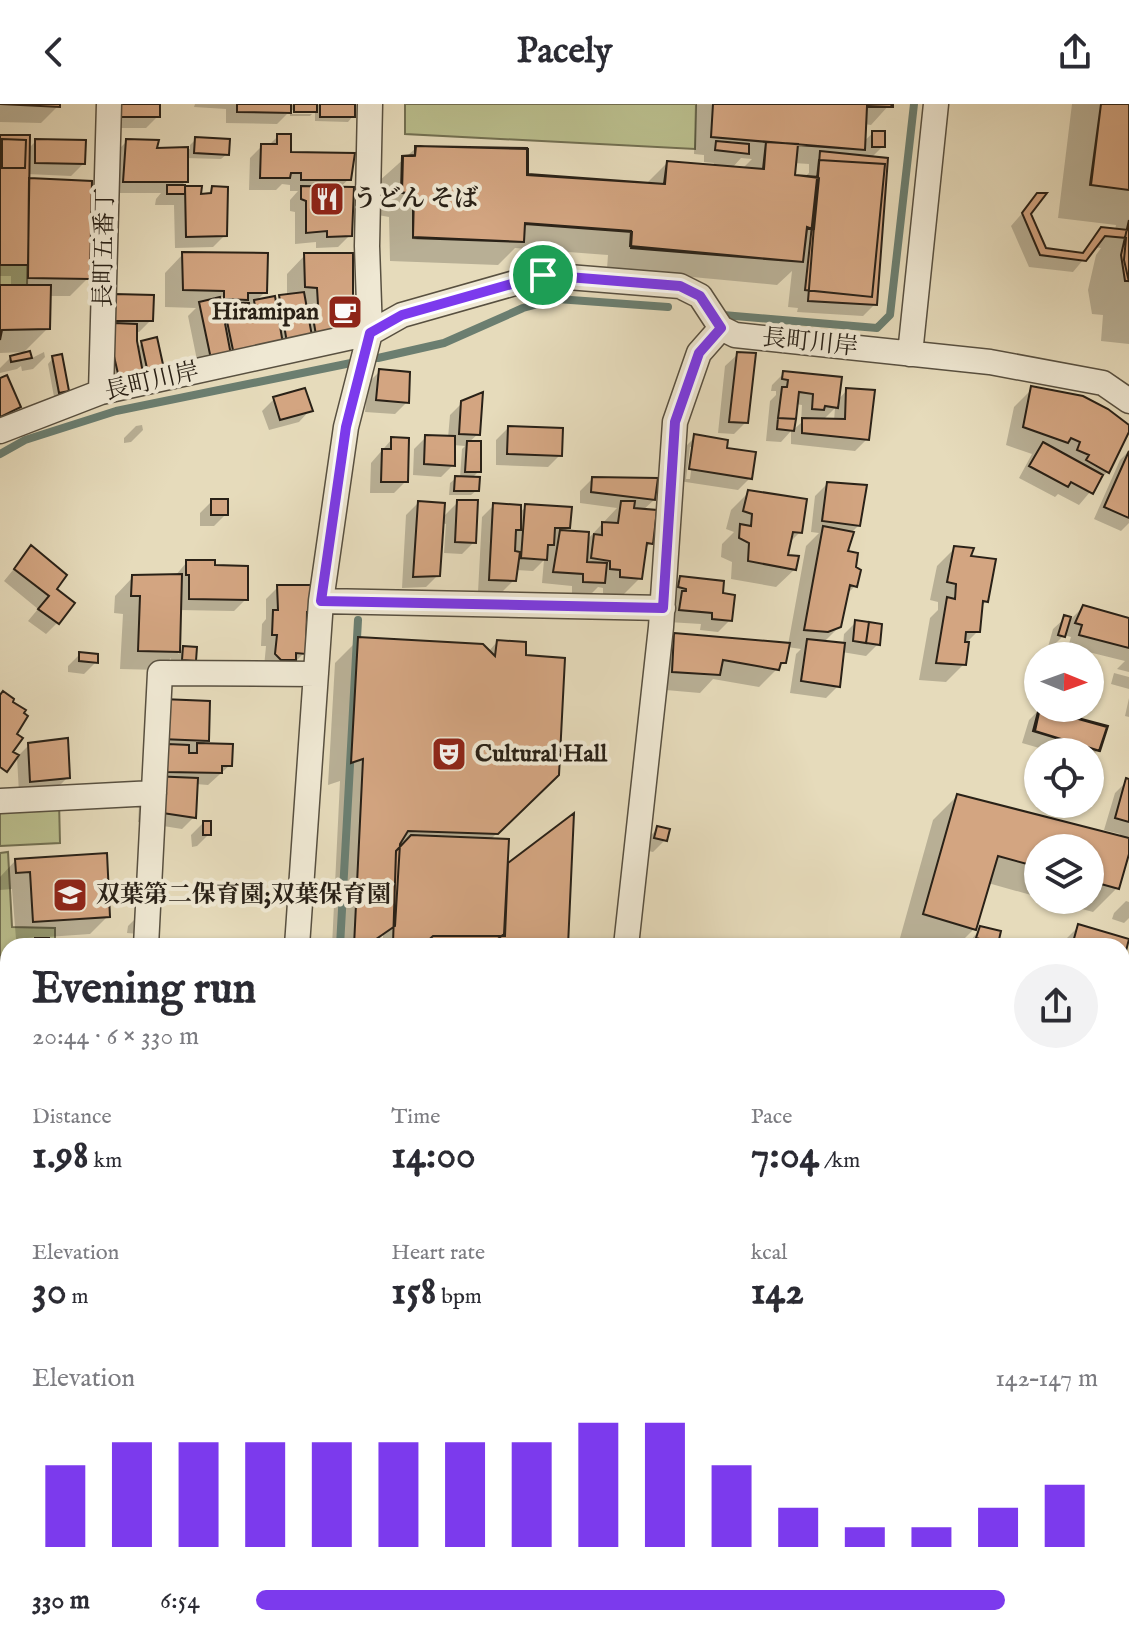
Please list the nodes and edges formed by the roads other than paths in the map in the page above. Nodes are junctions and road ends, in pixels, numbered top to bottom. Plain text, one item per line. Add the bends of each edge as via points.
1 (109, 104) edge
2 (370, 104) edge
3 (936, 104) edge
4 (721, 328) junction
5 (370, 333) junction
6 (910, 354) junction
7 (101, 392) junction
8 (1129, 401) edge
9 (0, 431) edge
10 (321, 601) junction
11 (663, 608) junction
12 (316, 674) junction
13 (154, 793) junction
14 (0, 801) edge
15 (146, 938) edge
16 (298, 938) edge
17 (627, 938) edge

1 - 7 street, 長町五番丁
2 - 5 street
3 - 6 street
4 - 5 street, 長町川岸 via 700,296 680,286 543,275 402,315
4 - 6 street, 長町川岸 via 735,335
4 - 11 street via 699,353 675,422
5 - 7 street, 長町川岸
5 - 10 street via 346,427
6 - 8 street, 長町川岸 via 1103,383
7 - 9 street, 長町川岸
10 - 11 street
10 - 12 street
11 - 17 street
12 - 13 street via 160,673
12 - 16 street
13 - 14 street
13 - 15 street

